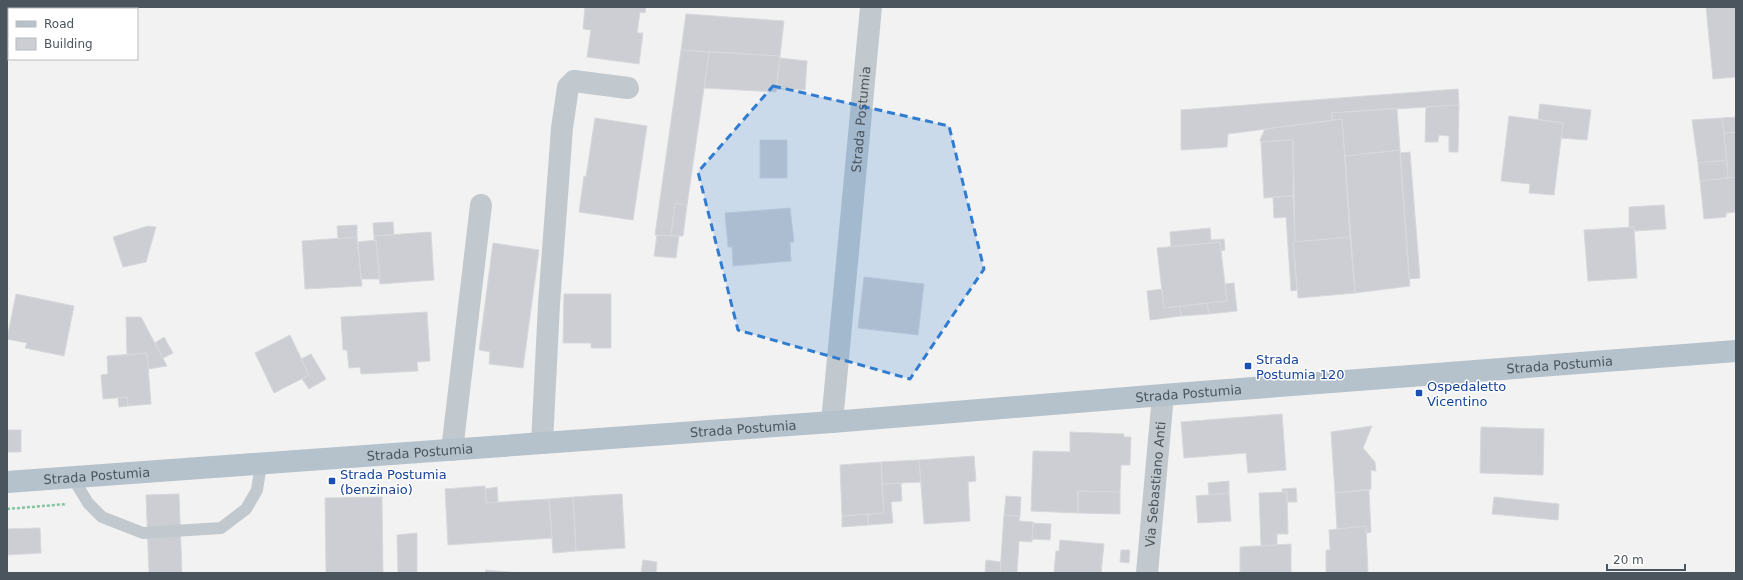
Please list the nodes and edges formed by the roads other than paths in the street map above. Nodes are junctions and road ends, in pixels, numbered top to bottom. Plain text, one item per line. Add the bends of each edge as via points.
1 (871, 7) edge
2 (628, 88) dead end
3 (481, 205) dead end
4 (1736, 351) edge
5 (1163, 395) junction
6 (832, 422) junction
7 (542, 443) junction
8 (452, 450) junction
9 (261, 464) junction
10 (73, 478) junction
11 (7, 482) edge
12 (1147, 573) edge

1 - 6 street, Strada Postumia
2 - 7 street via 574,81 568,87 555,213
3 - 8 street
4 - 5 main road, Strada Postumia
5 - 6 main road, Strada Postumia
5 - 12 street, Via Sebastiano Anti
6 - 7 main road, Strada Postumia
7 - 8 main road, Strada Postumia
8 - 9 main road, Strada Postumia
9 - 10 main road, Strada Postumia
9 - 10 lane via 257,490 246,509 221,528 142,533 102,517 88,503
10 - 11 main road, Strada Postumia

